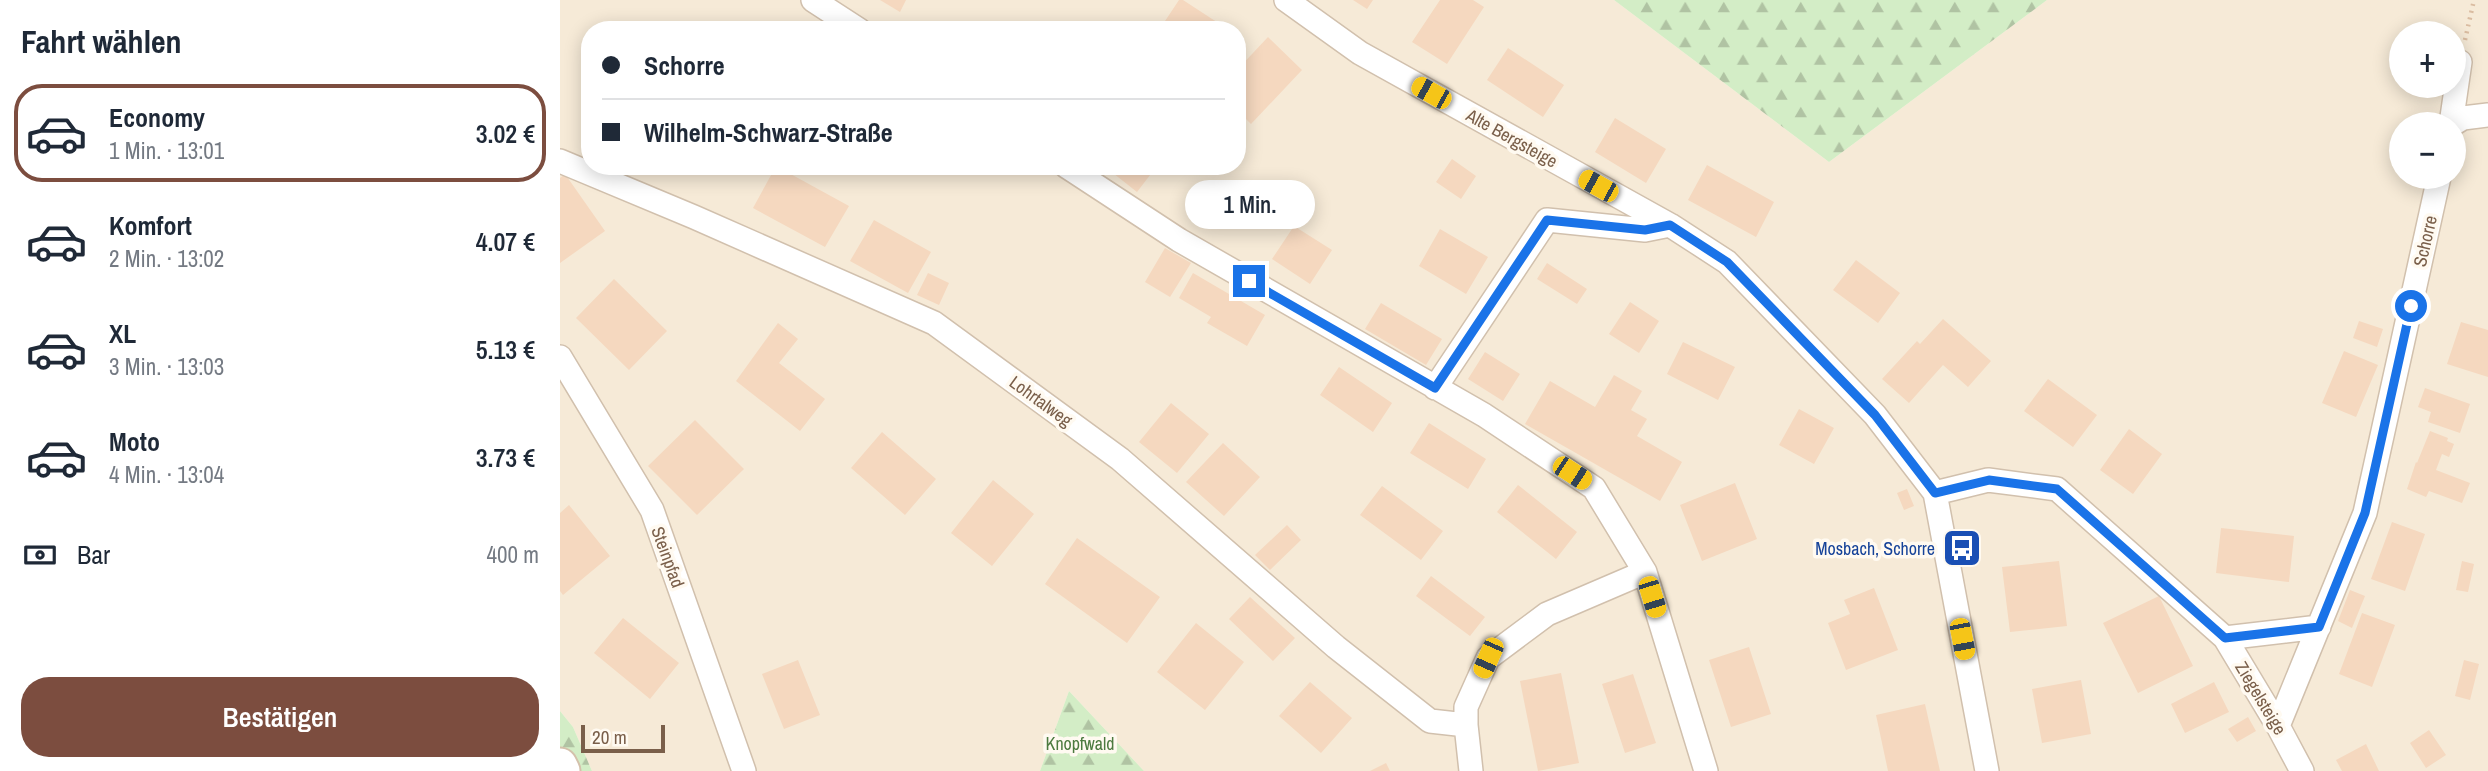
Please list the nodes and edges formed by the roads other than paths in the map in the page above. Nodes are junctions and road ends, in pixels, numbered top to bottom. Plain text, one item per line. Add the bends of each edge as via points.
1 (813, 0) edge
2 (1286, 0) edge
3 (845, 21) edge
4 (2488, 115) edge
5 (2466, 118) edge
6 (560, 161) edge
7 (581, 170) edge
8 (594, 175) edge
9 (1080, 175) edge
10 (2436, 189) edge
11 (1670, 225) junction
12 (560, 357) edge
13 (1435, 388) junction
14 (1935, 493) junction
15 (1645, 572) junction
16 (2319, 627) junction
17 (2225, 638) junction
18 (1466, 725) junction
19 (2278, 726) junction
20 (560, 765) edge
21 (563, 771) edge
22 (744, 771) edge
23 (1471, 771) edge
24 (1706, 771) edge
25 (1987, 771) edge
26 (2302, 771) edge

1 - 3 street
2 - 11 street, Alte Bergsteige via 1360,53
4 - 5 street
6 - 7 street, Lohrtalweg
8 - 18 street, Lohrtalweg via 934,323 1120,459 1430,721
9 - 13 street via 1179,240
10 - 16 street, Schorre via 2365,513
11 - 13 street via 1645,230 1547,220
11 - 14 street, Alte Bergsteige via 1727,262 1875,415
12 - 22 street, Steinpfad via 652,510
13 - 15 street via 1594,488
14 - 17 street, Ziegelsteige via 1989,480 2057,489
14 - 25 street, Alte Bergsteige
15 - 18 street via 1547,614 1488,658 1466,707
15 - 24 street
16 - 17 street
16 - 19 street, Schorre
17 - 19 street, Ziegelsteige
18 - 23 street
19 - 26 street, Ziegelsteige
20 - 21 main road

